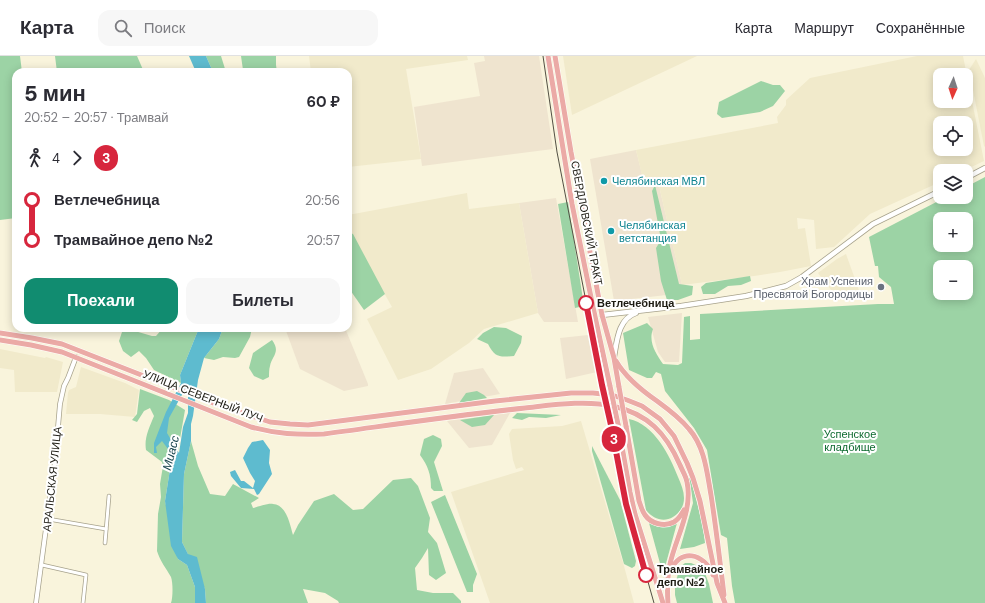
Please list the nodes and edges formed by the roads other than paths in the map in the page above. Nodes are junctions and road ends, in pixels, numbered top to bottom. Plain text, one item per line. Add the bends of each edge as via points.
1 (548, 56) edge
2 (555, 56) edge
3 (985, 168) edge
4 (973, 174) edge
5 (933, 194) edge
6 (642, 311) junction
7 (602, 315) junction
8 (595, 316) junction
9 (0, 333) edge
10 (0, 340) edge
11 (76, 357) junction
12 (614, 358) junction
13 (109, 496) dead end
14 (688, 498) junction
15 (48, 519) junction
16 (106, 529) junction
17 (105, 543) dead end
18 (42, 565) junction
19 (667, 582) junction
20 (717, 583) junction
21 (36, 603) edge
22 (83, 603) edge
23 (663, 603) edge
24 (668, 603) edge
25 (725, 603) edge

1 - 8 main road, СВЕРДЛОВСКИЙ ТРАКТ via 572,204
2 - 7 main road, СВЕРДЛОВСКИЙ ТРАКТ
3 - 4 main road
5 - 6 main road via 873,224 786,286 746,296
6 - 7 main road
6 - 12 main road via 626,318 618,336
7 - 8 main road
7 - 12 main road, СВЕРДЛОВСКИЙ ТРАКТ
8 - 23 main road, СВЕРДЛОВСКИЙ ТРАКТ, bridge via 635,514
9 - 20 main road, УЛИЦА СЕВЕРНЫЙ ЛУЧ via 62,344 213,403 270,422 308,425 571,393 612,395 627,400 642,406 660,419 674,436 687,463 700,501
10 - 11 main road, УЛИЦА СЕВЕРНЫЙ ЛУЧ via 48,348
11 - 14 main road, УЛИЦА СЕВЕРНЫЙ ЛУЧ via 251,427 286,434 324,434 504,410 572,404 612,406 640,416 668,441 687,481
11 - 15 street, АРАЛЬСКАЯ УЛИЦА via 64,386 60,404
12 - 14 main road, СВЕРДЛОВСКИЙ ТРАКТ, bridge via 642,509 651,521 666,524 681,516
12 - 25 main road, СВЕРДЛОВСКИЙ ТРАКТ via 630,380 670,410 690,429 701,449 715,518
13 - 16 street
14 - 19 main road
15 - 16 street
15 - 18 street, АРАЛЬСКАЯ УЛИЦА
16 - 17 street
18 - 21 street, АРАЛЬСКАЯ УЛИЦА
18 - 22 street via 86,574
19 - 20 main road via 676,562 689,555 705,562
19 - 24 main road
20 - 25 main road

